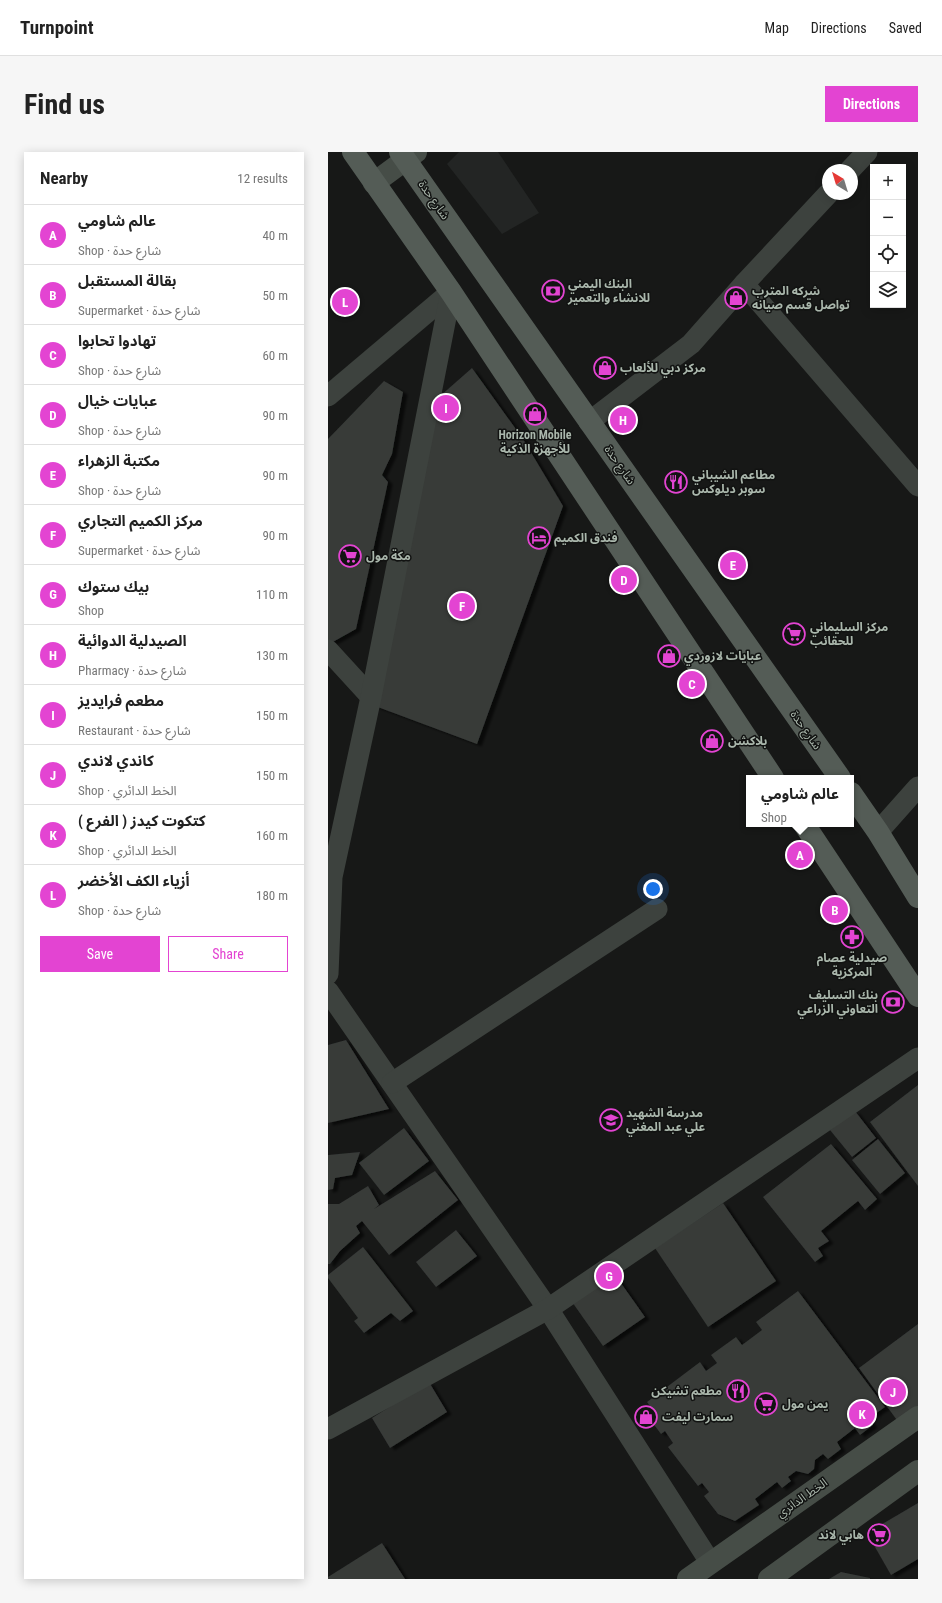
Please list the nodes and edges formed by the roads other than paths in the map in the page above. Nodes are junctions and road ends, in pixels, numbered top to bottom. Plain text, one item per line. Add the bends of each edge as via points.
1 (353, 152) edge
2 (867, 152) edge
3 (407, 155) edge
4 (856, 164) edge
5 (374, 182) junction
6 (822, 200) edge
7 (744, 284) junction
8 (451, 292) junction
9 (328, 396) edge
10 (589, 422) junction
11 (918, 486) edge
12 (328, 650) edge
13 (371, 697) junction
14 (771, 775) edge
15 (838, 775) edge
16 (918, 787) edge
17 (854, 797) edge
18 (806, 827) edge
19 (878, 832) junction
20 (330, 876) edge
21 (918, 897) edge
22 (657, 908) dead end
23 (328, 974) edge
24 (328, 991) edge
25 (918, 996) edge
26 (918, 1058) edge
27 (392, 1083) junction
28 (548, 1309) junction
29 (918, 1417) edge
30 (328, 1429) edge
31 (918, 1471) edge
32 (710, 1562) junction
33 (688, 1579) edge
34 (769, 1579) edge

1 - 5 main road
2 - 4 street
3 - 5 main road
3 - 10 main road, شارع حدة
5 - 8 main road
6 - 7 street
7 - 10 street via 691,344
7 - 11 street
8 - 9 street
8 - 13 street
8 - 14 main road
10 - 15 main road, شارع حدة
12 - 13 street
13 - 20 street
16 - 19 street
17 - 19 main road
18 - 25 main road
19 - 21 main road
20 - 23 street
22 - 27 street
24 - 27 street
26 - 28 street
27 - 28 street
28 - 30 street
28 - 32 street
29 - 32 main road, الخط الدائري
31 - 34 main road
32 - 33 main road, الخط الدائري

